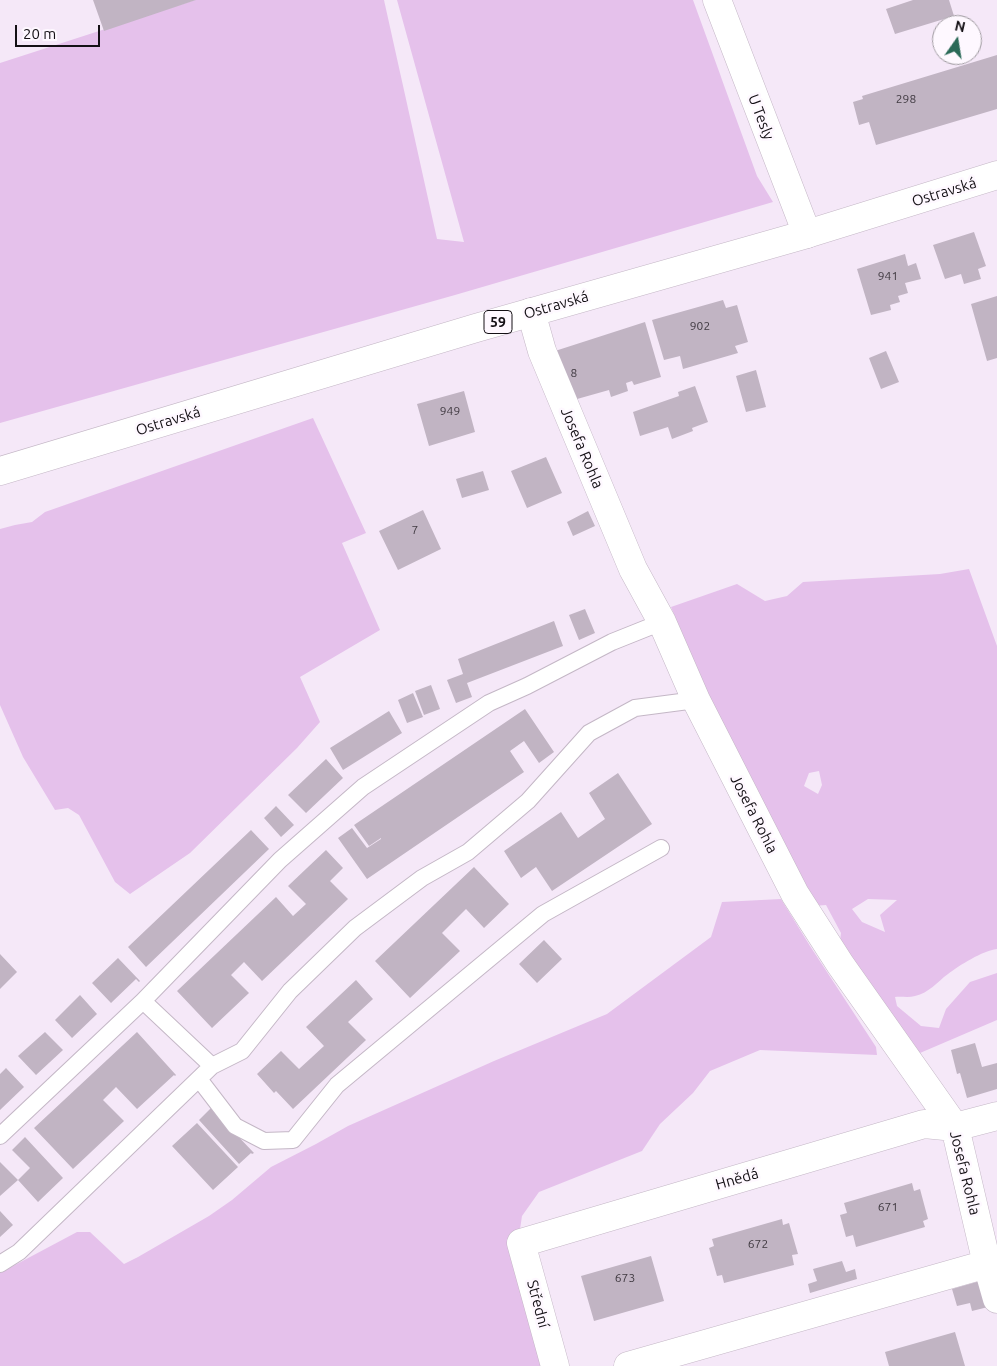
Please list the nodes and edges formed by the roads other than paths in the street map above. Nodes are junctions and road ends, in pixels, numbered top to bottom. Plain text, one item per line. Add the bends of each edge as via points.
1 (717, 0) edge
2 (997, 175) edge
3 (807, 234) junction
4 (530, 312) junction
5 (0, 471) edge
6 (662, 622) junction
7 (696, 700) junction
8 (661, 848) dead end
9 (143, 1001) junction
10 (212, 1066) junction
11 (199, 1079) junction
12 (997, 1116) edge
13 (955, 1127) junction
14 (0, 1136) edge
15 (520, 1243) joint
16 (0, 1264) edge
17 (987, 1264) junction
18 (997, 1299) edge
19 (554, 1366) edge
20 (628, 1366) edge

1 - 3 street, U Tesly
2 - 3 street, Ostravská / 59
3 - 4 street, Ostravská / 59
4 - 5 street, Ostravská / 59
4 - 6 street, Josefa Rohla via 542,351 633,569
6 - 7 street, Josefa Rohla
6 - 9 lane via 612,642 489,702 363,787 280,860
7 - 10 lane via 635,708 589,733 528,800 468,852 422,878 355,928 290,991 242,1051
7 - 13 street, Josefa Rohla via 795,894 840,964
8 - 11 lane via 544,914 338,1085 293,1140 264,1141 235,1126
9 - 10 lane
9 - 14 lane
10 - 11 lane
11 - 16 lane via 19,1252
12 - 13 street
13 - 15 street, Hnědá via 924,1124
13 - 17 street, Josefa Rohla
15 - 19 street, Střední
17 - 18 street, Josefa Rohla
17 - 20 street

